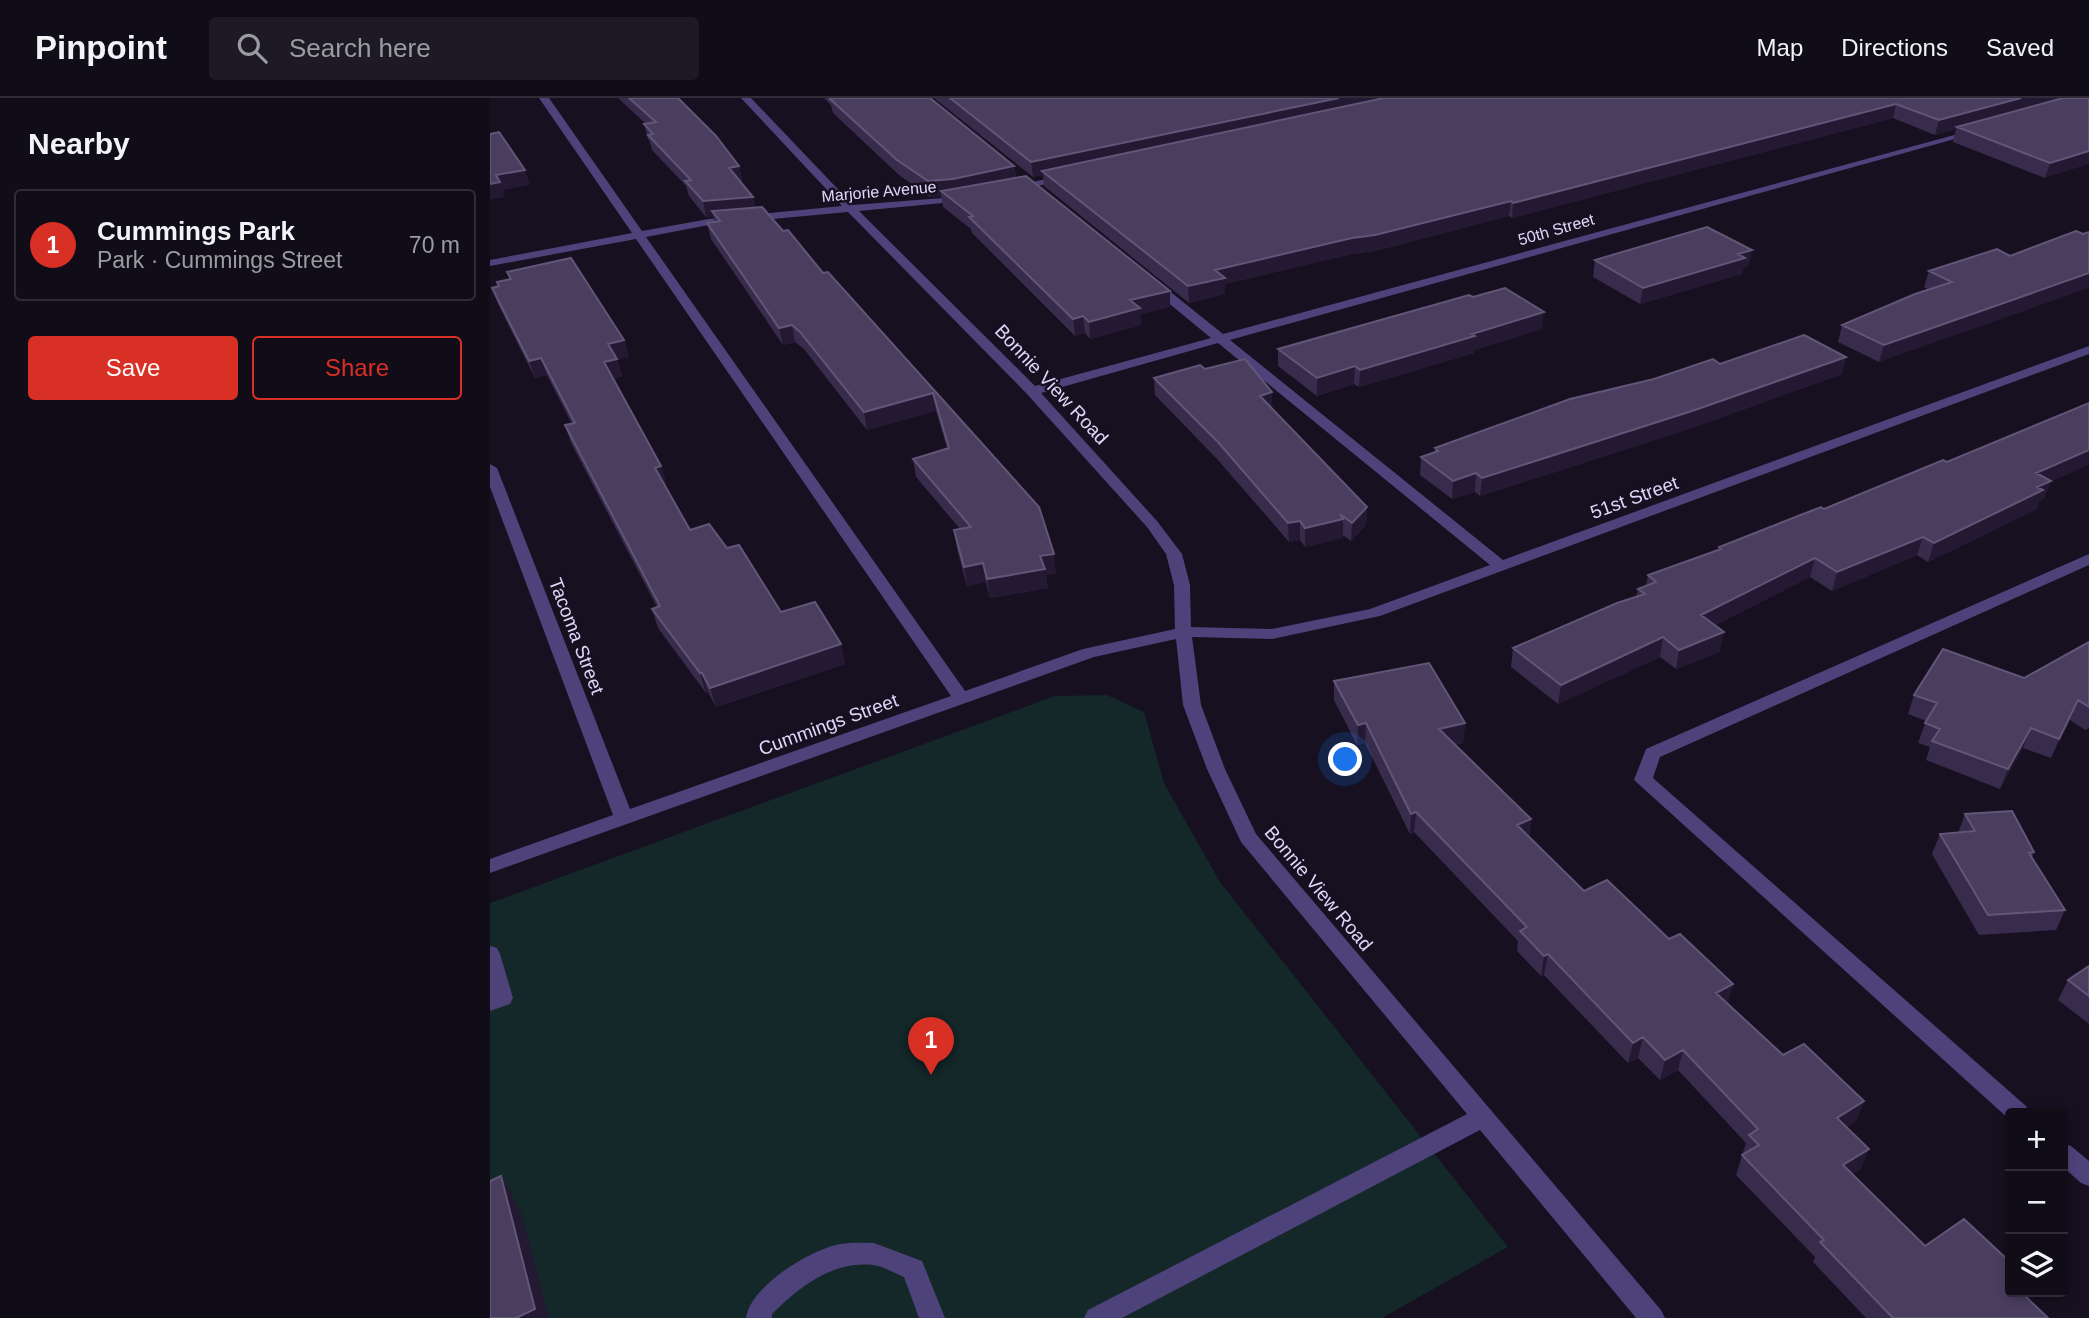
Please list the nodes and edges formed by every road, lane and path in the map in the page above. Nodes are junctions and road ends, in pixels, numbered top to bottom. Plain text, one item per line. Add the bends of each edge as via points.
1 (544, 98) edge
2 (746, 98) edge
3 (752, 98) edge
4 (1982, 128) edge
5 (1083, 173) edge
6 (1005, 190) edge
7 (980, 195) edge
8 (851, 209) junction
9 (639, 233) junction
10 (490, 263) edge
11 (1137, 271) edge
12 (1223, 340) junction
13 (2089, 350) edge
14 (1032, 391) junction
15 (492, 477) edge
16 (2089, 559) edge
17 (1502, 566) junction
18 (1183, 632) junction
19 (961, 698) junction
20 (624, 819) junction
21 (490, 866) edge
22 (490, 954) edge
23 (490, 1003) edge
24 (2012, 1108) edge
25 (1483, 1117) junction
26 (2068, 1157) edge
27 (2089, 1176) edge
28 (759, 1318) edge
29 (932, 1318) edge
30 (1097, 1318) edge
31 (1652, 1318) edge

1 - 9 street
2 - 3 street
2 - 8 street, Bonnie View Road
4 - 12 street, 50th Street
5 - 6 street
7 - 8 street, Marjorie Avenue
8 - 9 street, Marjorie Avenue
8 - 14 street, Bonnie View Road
9 - 10 street, Marjorie Avenue
9 - 19 street
11 - 12 street
12 - 14 street, 50th Street
12 - 17 street
13 - 17 street, 51st Street
14 - 18 street, Bonnie View Road via 1174,554 1182,585
15 - 20 street, Tacoma Street
16 - 24 street via 1652,753 1643,780
17 - 18 street, 51st Street via 1374,613 1272,634
18 - 19 street, Cummings Street via 1089,653
18 - 25 street, Bonnie View Road via 1192,705 1248,837
19 - 20 street, Cummings Street
20 - 21 street, Cummings Street
22 - 23 street via 502,998
25 - 30 street
25 - 31 street, Bonnie View Road
26 - 27 street
28 - 29 street via 760,1309 787,1282 837,1256 874,1254 913,1269

